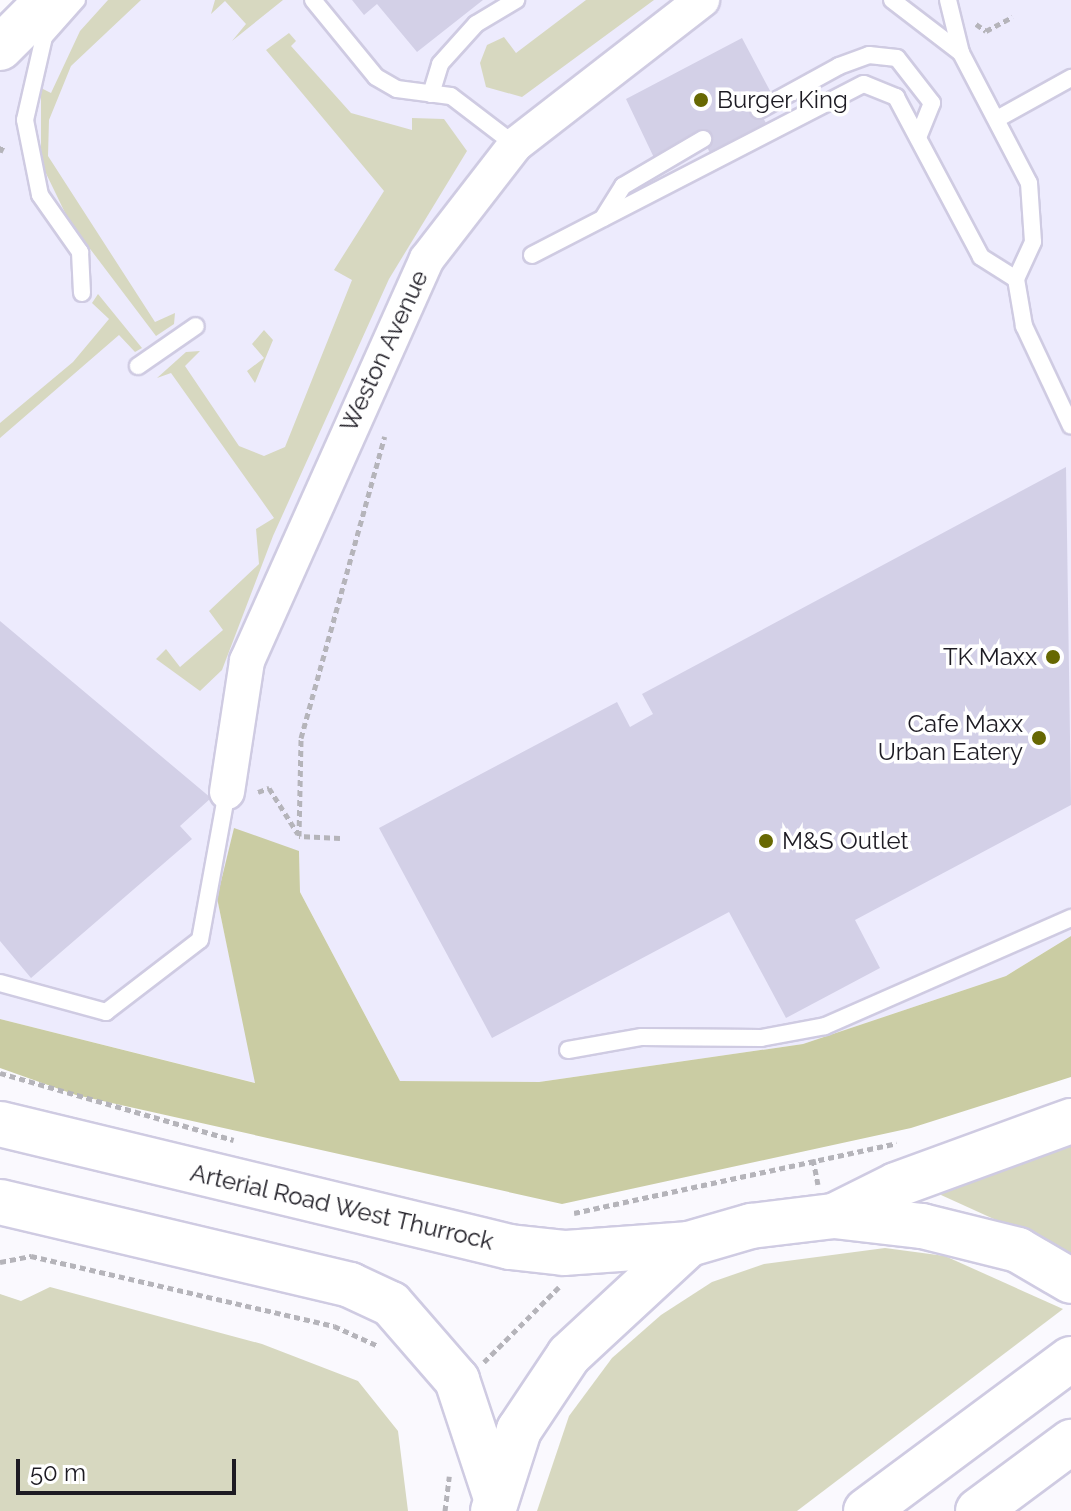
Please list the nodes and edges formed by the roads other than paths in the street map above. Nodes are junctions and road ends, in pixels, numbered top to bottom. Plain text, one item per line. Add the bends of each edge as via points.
1 (48, 0) edge
2 (77, 0) edge
3 (313, 0) edge
4 (516, 0) edge
5 (892, 0) edge
6 (948, 0) edge
7 (703, 3) edge
8 (0, 48) edge
9 (961, 53) junction
10 (1071, 78) edge
11 (431, 94) junction
12 (759, 110) dead end
13 (997, 119) junction
14 (918, 137) junction
15 (703, 139) dead end
16 (515, 145) junction
17 (602, 219) junction
18 (532, 255) dead end
19 (1016, 279) junction
20 (82, 293) dead end
21 (196, 326) dead end
22 (138, 366) dead end
23 (1071, 426) edge
24 (227, 792) joint
25 (1071, 918) edge
26 (0, 983) edge
27 (568, 1050) dead end
28 (1071, 1121) edge
29 (0, 1124) edge
30 (0, 1202) edge
31 (834, 1216) junction
32 (689, 1244) junction
33 (1071, 1281) edge
34 (1071, 1359) edge
35 (1071, 1442) edge
36 (494, 1502) edge
37 (866, 1511) edge
38 (978, 1511) edge

1 - 8 main road
2 - 20 lane via 44,37 25,132 40,195 80,252
3 - 11 lane via 376,77 397,89
4 - 11 lane via 476,24 440,64
5 - 9 lane
6 - 9 lane
7 - 16 street, Weston Avenue
9 - 13 lane
10 - 13 lane
11 - 16 lane via 458,100
12 - 14 lane via 839,66 869,55 897,58 932,103
13 - 19 lane via 1034,200 1033,242
14 - 17 lane via 896,97 864,84
14 - 19 lane via 981,257
15 - 17 lane via 623,186
16 - 24 street, Weston Avenue via 442,236 379,358 247,661
17 - 18 lane
19 - 23 lane via 1029,348
21 - 22 lane
24 - 26 lane via 200,940 106,1012
25 - 27 lane via 825,1026 761,1038 642,1037
28 - 31 main road via 896,1185
29 - 32 main road, Arterial Road West Thurrock via 535,1251
30 - 36 main road via 350,1285 391,1304 457,1380
31 - 32 main road via 751,1226
31 - 33 main road via 922,1226 1018,1250
32 - 36 main road via 569,1355 519,1430
34 - 37 main road
35 - 38 main road

